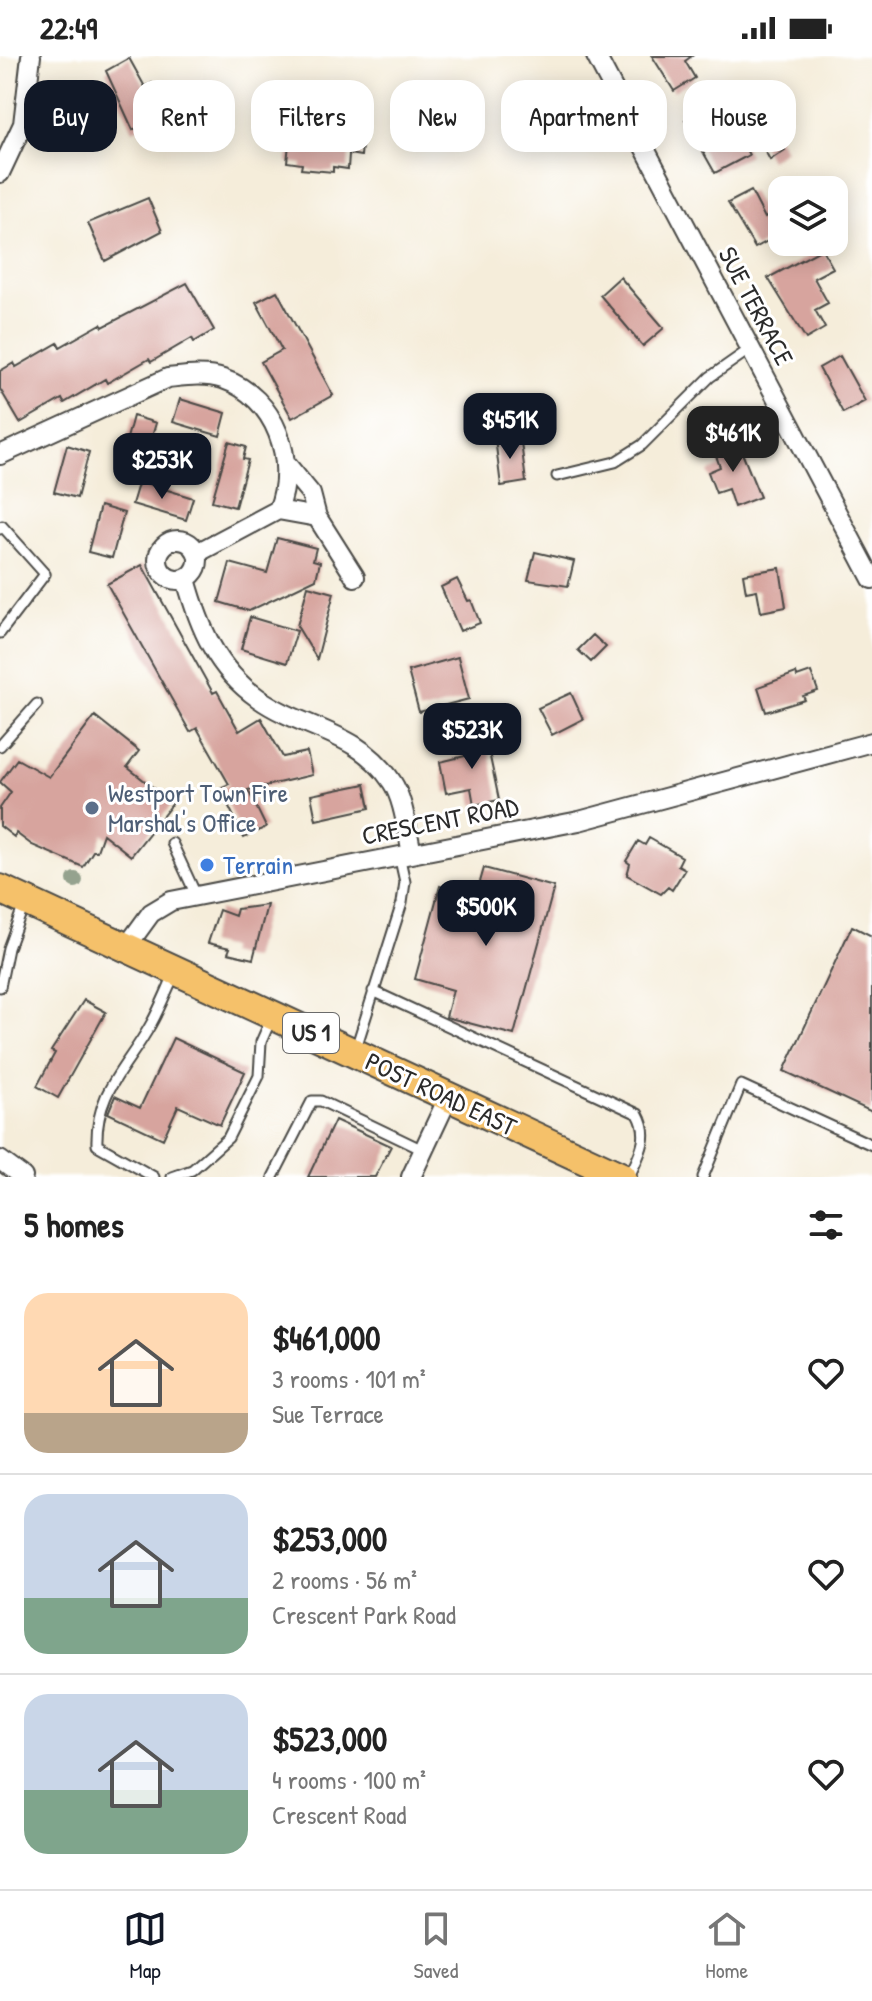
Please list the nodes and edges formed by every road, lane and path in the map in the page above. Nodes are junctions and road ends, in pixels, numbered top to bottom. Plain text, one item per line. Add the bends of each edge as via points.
1 (31, 56) edge
2 (596, 56) edge
3 (0, 173) edge
4 (750, 349) junction
5 (0, 455) edge
6 (288, 466) junction
7 (557, 476) dead end
8 (278, 510) junction
9 (317, 517) junction
10 (0, 529) edge
11 (197, 553) junction
12 (355, 577) dead end
13 (186, 579) junction
14 (872, 579) edge
15 (0, 633) edge
16 (37, 704) dead end
17 (872, 742) edge
18 (0, 746) edge
19 (172, 843) dead end
20 (406, 854) junction
21 (13, 894) edge
22 (196, 895) junction
23 (127, 946) junction
24 (177, 970) junction
25 (0, 987) edge
26 (373, 991) junction
27 (273, 1016) junction
28 (354, 1054) junction
29 (448, 1098) junction
30 (872, 1145) edge
31 (423, 1150) junction
32 (0, 1160) edge
33 (23, 1177) edge
34 (154, 1177) edge
35 (172, 1177) edge
36 (273, 1177) edge
37 (411, 1177) edge
38 (622, 1177) edge
39 (629, 1177) edge
40 (703, 1177) edge

1 - 3 street via 23,124
2 - 4 street, SUE TERRACE
4 - 7 lane via 710,377 624,457
4 - 14 street, SUE TERRACE
5 - 6 street via 168,378 195,374 220,377 251,393 279,433
6 - 8 street via 287,489
6 - 9 street via 311,494
8 - 9 street
8 - 11 street
9 - 12 street
10 - 15 lane via 45,574
11 - 13 street via 195,571
11 - 13 street via 180,540 161,550 161,570 171,579
13 - 20 street via 208,645 228,672 259,699 346,738 394,784
16 - 18 lane
17 - 20 street, CRESCENT ROAD via 579,821
19 - 22 lane
20 - 22 street, CRESCENT ROAD
20 - 26 lane via 402,903
21 - 23 main road, POST ROAD EAST / US 1
21 - 25 lane
22 - 23 street, CRESCENT ROAD via 159,907
23 - 24 main road, POST ROAD EAST / US 1
24 - 27 main road, POST ROAD EAST / US 1
24 - 34 lane via 96,1118 97,1145
26 - 28 lane
26 - 39 lane via 638,1114 645,1143
27 - 28 main road, POST ROAD EAST / US 1
27 - 35 lane via 261,1042 259,1076 228,1138 192,1170
28 - 29 main road, POST ROAD EAST / US 1
29 - 31 street
29 - 38 main road, POST ROAD EAST / US 1 via 579,1163
30 - 40 lane via 741,1085
31 - 36 lane via 312,1101
31 - 37 street
32 - 33 street

